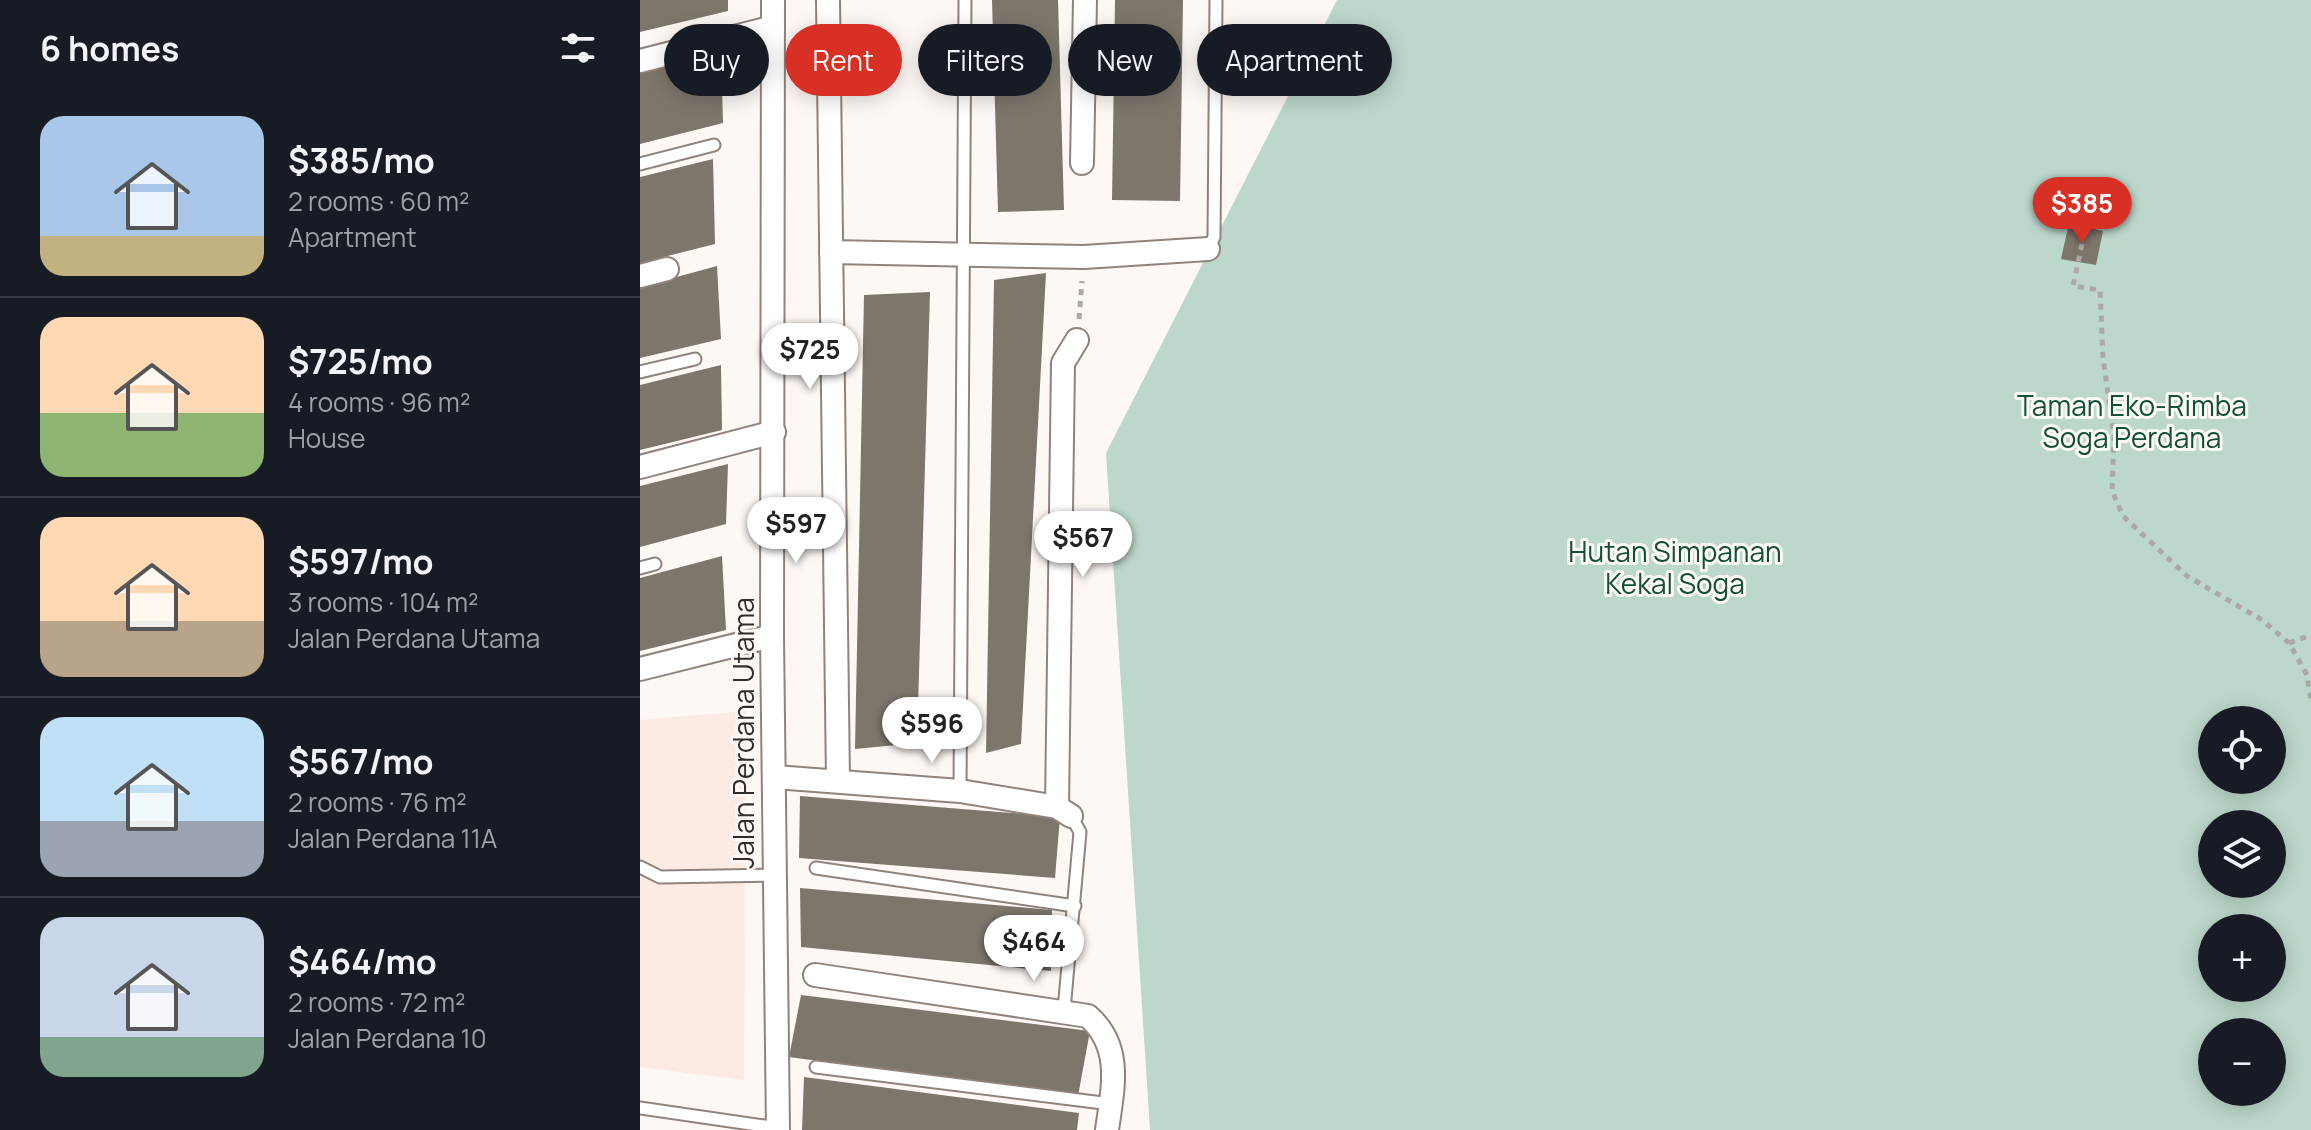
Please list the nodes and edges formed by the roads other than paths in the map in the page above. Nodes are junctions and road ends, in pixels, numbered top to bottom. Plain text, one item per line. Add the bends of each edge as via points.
1 (773, 0) edge
2 (828, 0) edge
3 (965, 0) edge
4 (1085, 0) edge
5 (1216, 0) edge
6 (773, 27) junction
7 (640, 61) edge
8 (714, 145) dead end
9 (1082, 163) dead end
10 (640, 164) edge
11 (1208, 249) joint
12 (831, 252) junction
13 (965, 256) junction
14 (667, 269) dead end
15 (640, 276) edge
16 (1077, 340) road end
17 (695, 359) dead end
18 (640, 372) edge
19 (774, 432) junction
20 (640, 467) edge
21 (655, 564) dead end
22 (640, 568) edge
23 (772, 636) junction
24 (640, 669) edge
25 (775, 777) junction
26 (838, 781) junction
27 (960, 791) junction
28 (1064, 811) junction
29 (640, 867) edge
30 (816, 868) dead end
31 (775, 875) junction
32 (1075, 906) junction
33 (815, 975) dead end
34 (1064, 1010) junction
35 (816, 1067) dead end
36 (1111, 1104) junction
37 (640, 1108) edge
38 (778, 1129) edge
39 (1107, 1130) edge

1 - 6 street, Jalan Perdana Utama
2 - 12 street
3 - 13 lane
4 - 9 street
5 - 11 lane via 1214,237
6 - 7 street
6 - 19 street, Jalan Perdana Utama
8 - 10 lane
11 - 13 street via 1084,257
12 - 13 street
12 - 26 street
13 - 27 lane
14 - 15 street
16 - 28 street via 1063,363
17 - 18 lane
19 - 20 street
19 - 23 street, Jalan Perdana Utama
21 - 22 lane
23 - 24 street
23 - 25 street, Jalan Perdana Utama
25 - 26 street
25 - 31 street, Jalan Perdana Utama
26 - 27 street
27 - 28 street
28 - 32 lane via 1080,832
29 - 31 lane via 660,877
30 - 32 lane
31 - 38 street, Jalan Perdana Utama
32 - 34 lane
33 - 34 street
34 - 36 street via 1088,1016 1105,1031 1113,1058
35 - 36 lane
36 - 39 street
37 - 38 lane

